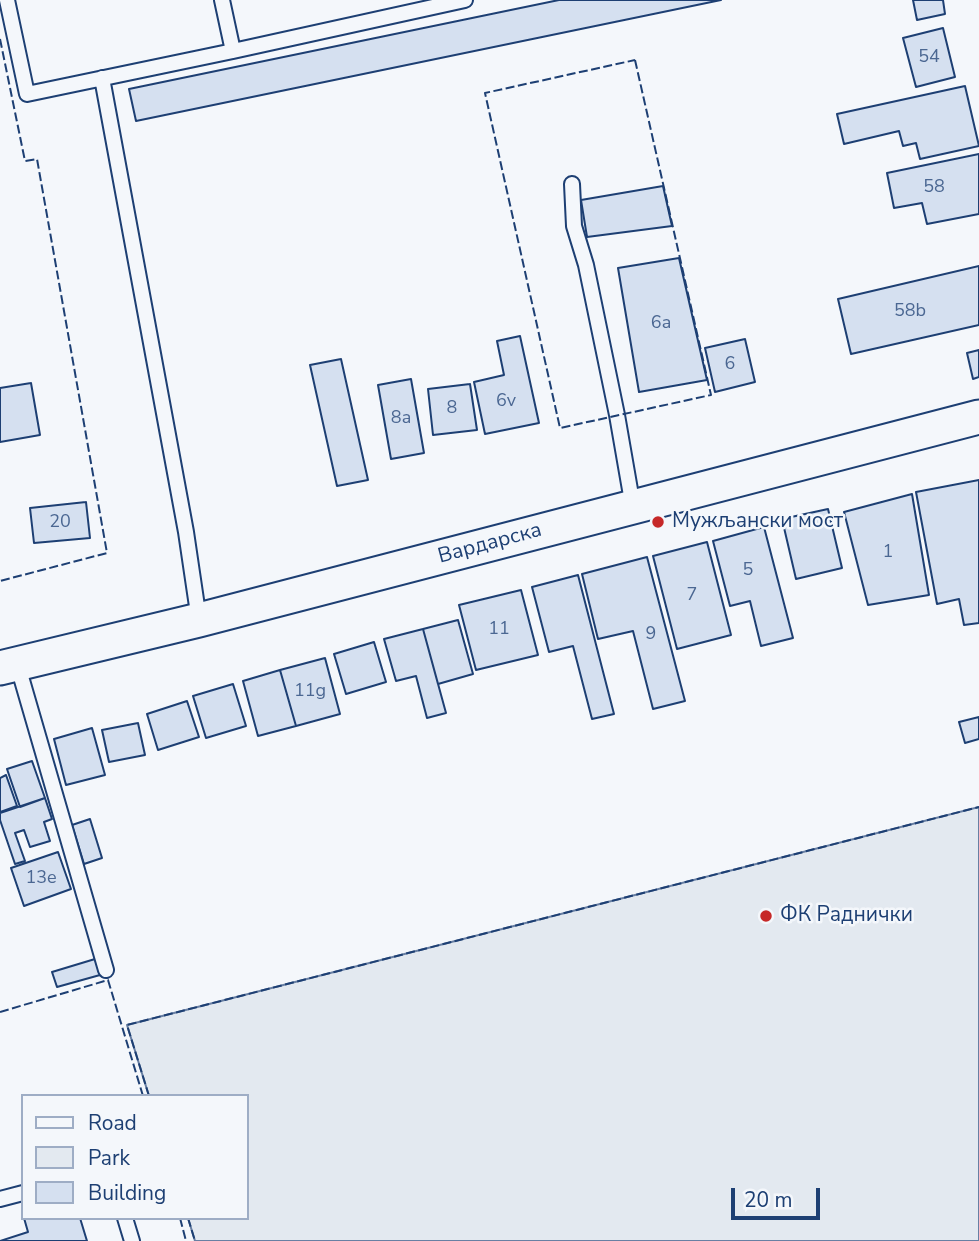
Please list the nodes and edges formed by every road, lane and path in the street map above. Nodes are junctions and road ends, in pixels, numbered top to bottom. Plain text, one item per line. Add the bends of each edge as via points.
1 (7, 0) edge
2 (222, 0) edge
3 (465, 0) edge
4 (233, 51) junction
5 (102, 78) junction
6 (572, 184) dead end
7 (979, 417) edge
8 (633, 507) junction
9 (199, 620) junction
10 (8, 666) edge
11 (106, 970) dead end
12 (21, 1194) edge
13 (0, 1199) edge
14 (126, 1220) edge
15 (132, 1241) edge

1 - 5 lane via 27,94
2 - 4 lane
3 - 4 lane
4 - 5 lane
5 - 9 lane
6 - 8 lane via 574,226 586,265
7 - 8 street, Вардарска
8 - 9 street, Вардарска
9 - 10 street, Вардарска
10 - 11 lane
12 - 13 lane
14 - 15 lane

